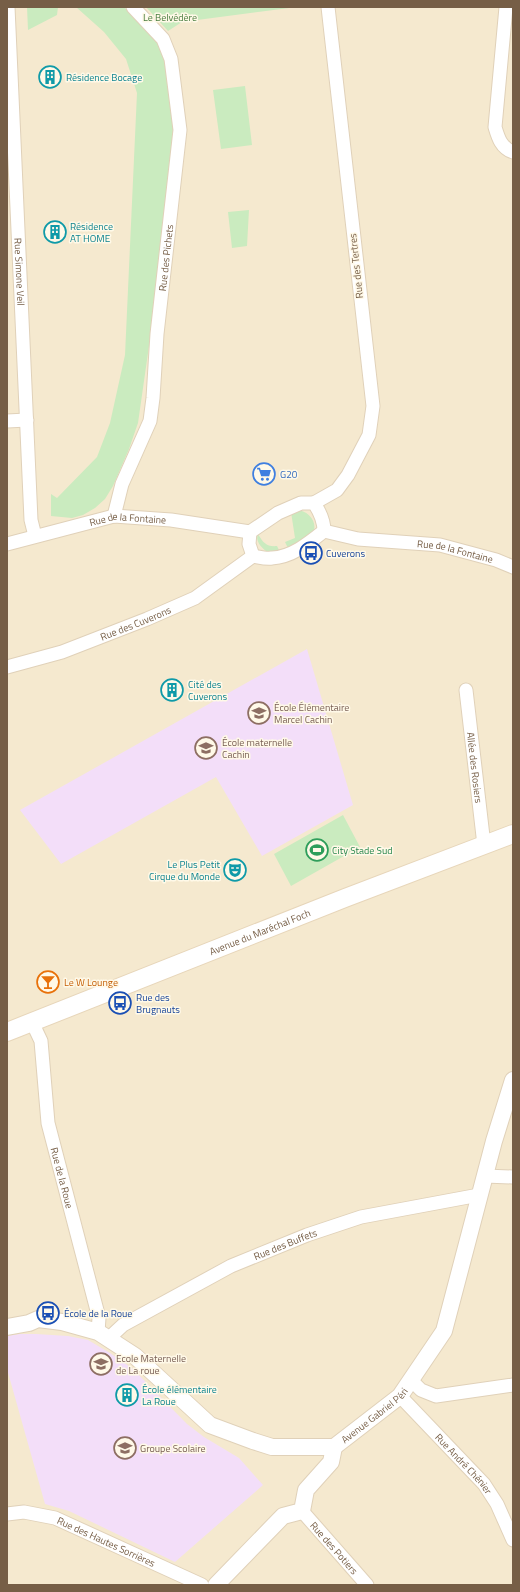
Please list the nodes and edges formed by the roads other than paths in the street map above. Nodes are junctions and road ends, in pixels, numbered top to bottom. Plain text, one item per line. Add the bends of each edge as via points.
1 (8, 7) edge
2 (133, 7) edge
3 (328, 7) edge
4 (506, 7) edge
5 (513, 152) edge
6 (27, 420) junction
7 (7, 421) edge
8 (314, 503) junction
9 (114, 516) junction
10 (250, 532) junction
11 (324, 532) junction
12 (35, 536) junction
13 (7, 544) edge
14 (253, 556) junction
15 (513, 567) edge
16 (7, 667) edge
17 (466, 690) dead end
18 (513, 834) edge
19 (484, 845) junction
20 (32, 1022) junction
21 (7, 1032) edge
22 (513, 1080) edge
23 (510, 1099) edge
24 (485, 1176) junction
25 (513, 1177) edge
26 (479, 1195) junction
27 (7, 1327) edge
28 (103, 1336) junction
29 (411, 1380) junction
30 (513, 1385) edge
31 (400, 1396) junction
32 (334, 1447) junction
33 (302, 1511) junction
34 (7, 1514) edge
35 (513, 1540) edge
36 (202, 1585) edge
37 (216, 1585) edge
38 (367, 1585) edge

1 - 6 street, Rue Simone Veil
2 - 9 street, Rue des Pichets via 163,39 171,59 180,130 150,421 122,484
3 - 8 street, Rue des Tertres via 373,406 369,435 348,475 337,490
4 - 5 street via 495,127 499,141
6 - 7 street
6 - 12 street, Rue Simone Veil via 31,520
8 - 10 street via 301,503 278,513
8 - 11 street via 324,524
9 - 10 street, Rue de la Fontaine via 171,520
9 - 12 street, Rue de la Fontaine
10 - 14 street via 249,544
11 - 14 street via 287,555 271,558
11 - 15 street, Rue de la Fontaine via 358,539 440,545
12 - 13 street, Rue de la Fontaine
14 - 16 street, Rue des Cuverons via 195,598 62,652
17 - 19 street, Allée des Rosiers
18 - 19 main road, Avenue du Maréchal Foch
19 - 20 main road, Avenue du Maréchal Foch
20 - 21 main road, Avenue du Maréchal Foch
20 - 28 street, Rue de la Roue via 41,1041 48,1123
22 - 23 street, Avenue Gabriel Péri
23 - 24 street, Avenue Gabriel Péri
24 - 25 street
24 - 26 street, Avenue Gabriel Péri
26 - 28 street, Rue des Buffets via 361,1217 306,1235 231,1266
26 - 29 street, Avenue Gabriel Péri via 444,1331
27 - 28 street, Avenue Gabriel Péri via 38,1319 62,1322
28 - 32 street, Avenue Gabriel Péri via 135,1356 210,1425 272,1447
29 - 30 street via 421,1390 436,1396
29 - 31 street, Avenue Gabriel Péri
31 - 32 street, Avenue Gabriel Péri
31 - 35 street, Rue André Chénier via 484,1484 497,1504
32 - 33 street via 331,1462 306,1490
33 - 37 street via 283,1516
33 - 38 street, Rue des Potiers
34 - 36 street, Rue des Hautes Sorrières via 24,1512 55,1518

